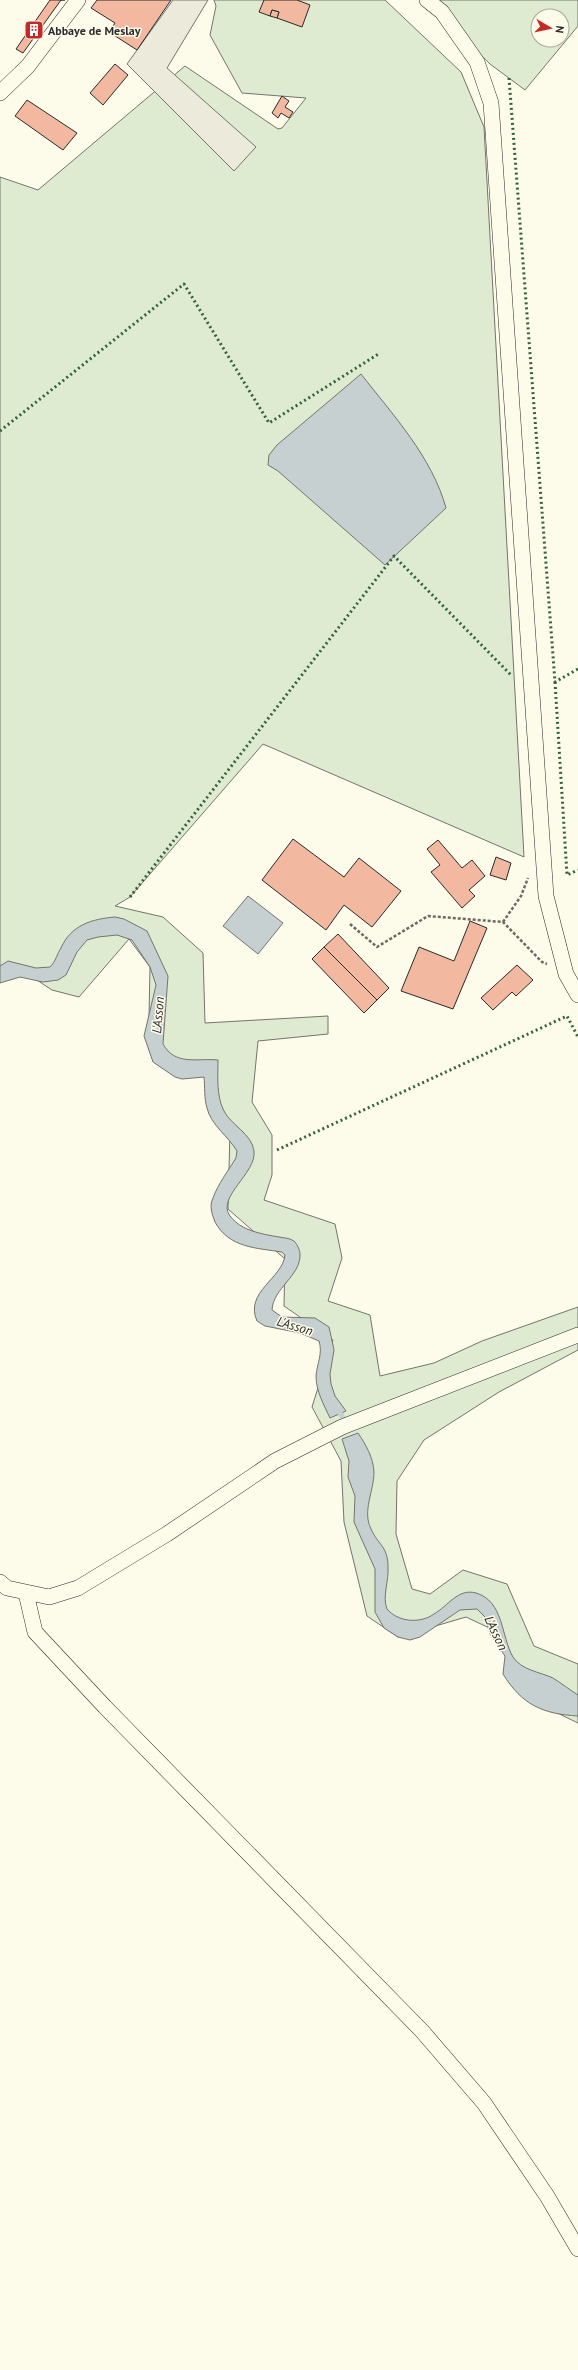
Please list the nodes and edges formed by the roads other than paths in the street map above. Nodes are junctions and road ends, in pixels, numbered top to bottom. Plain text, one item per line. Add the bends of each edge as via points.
1 (78, 0) edge
2 (427, 0) edge
3 (0, 93) edge
4 (578, 995) edge
5 (578, 1335) edge
6 (0, 1582) edge
7 (26, 1593) junction
8 (578, 2249) edge

1 - 3 street via 28,66
2 - 4 street via 442,12 477,62 491,103 546,896 566,974
5 - 7 street via 329,1434 275,1461 167,1534 78,1588 49,1596
6 - 7 street via 7,1588
7 - 8 street via 35,1632 422,2031 484,2104 547,2196

